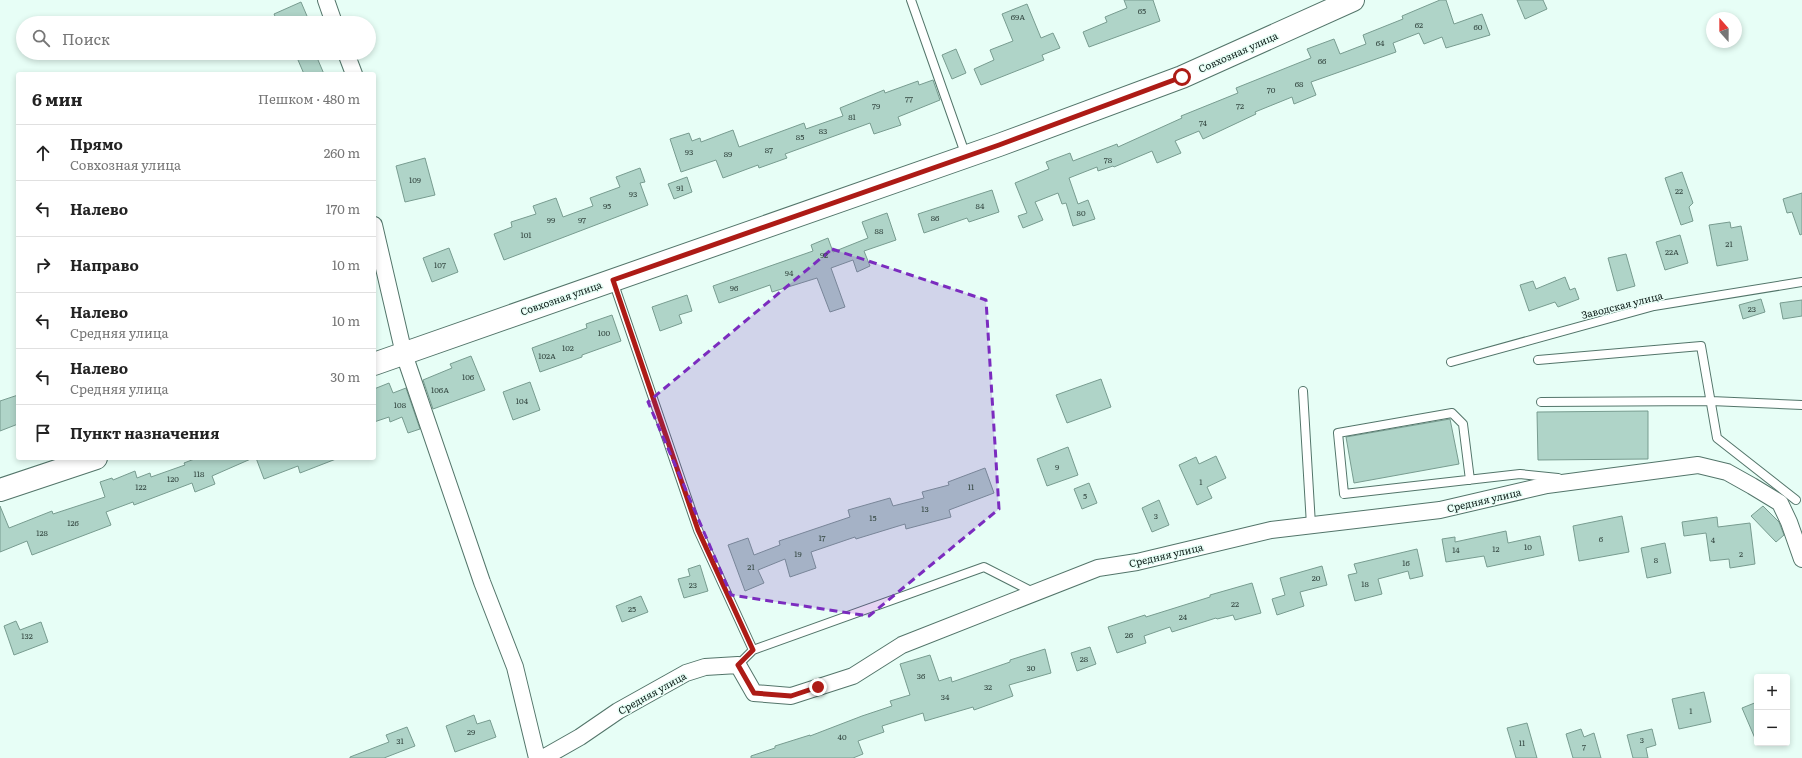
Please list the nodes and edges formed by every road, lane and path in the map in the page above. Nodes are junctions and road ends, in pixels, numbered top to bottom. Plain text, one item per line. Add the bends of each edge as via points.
1 (326, 0) edge
2 (911, 0) edge
3 (1353, 0) edge
4 (332, 16) edge
5 (349, 60) edge
6 (353, 72) edge
7 (966, 156) junction
8 (376, 234) edge
9 (613, 280) junction
10 (1802, 282) edge
11 (404, 354) junction
12 (1538, 360) dead end
13 (1450, 362) dead end
14 (376, 363) edge
15 (1303, 391) dead end
16 (1711, 401) junction
17 (1541, 402) dead end
18 (1802, 406) edge
19 (90, 460) edge
20 (1470, 480) junction
21 (1582, 480) junction
22 (0, 490) edge
23 (1799, 499) edge
24 (1780, 504) junction
25 (1311, 525) junction
26 (1802, 558) edge
27 (1034, 593) junction
28 (753, 650) junction
29 (738, 665) junction
30 (537, 758) edge
31 (543, 758) edge

1 - 4 street
2 - 7 lane
3 - 7 street, Совхозная улица via 1182,77
5 - 6 street
7 - 9 street, Совхозная улица
8 - 11 street
9 - 11 street, Совхозная улица
9 - 28 lane via 698,530
10 - 13 lane, Заводская улица via 1654,306
11 - 14 street, Совхозная улица
11 - 30 street via 482,582 515,667
12 - 16 lane via 1701,346
15 - 25 lane
16 - 17 lane
16 - 18 lane
16 - 23 lane via 1717,438
19 - 22 street
20 - 20 lane via 1344,494 1338,433 1452,413 1463,424
20 - 21 lane via 1520,474
21 - 24 street, Средняя улица via 1698,466 1726,472
21 - 25 street, Средняя улица via 1547,485 1440,510
23 - 24 lane
24 - 26 street
25 - 27 street, Средняя улица via 1271,530 1137,562 1098,568
27 - 28 lane via 984,567
27 - 29 street, Средняя улица via 902,645 853,676 791,696 754,693
28 - 29 lane
29 - 31 street, Средняя улица via 705,668 686,673 618,711

